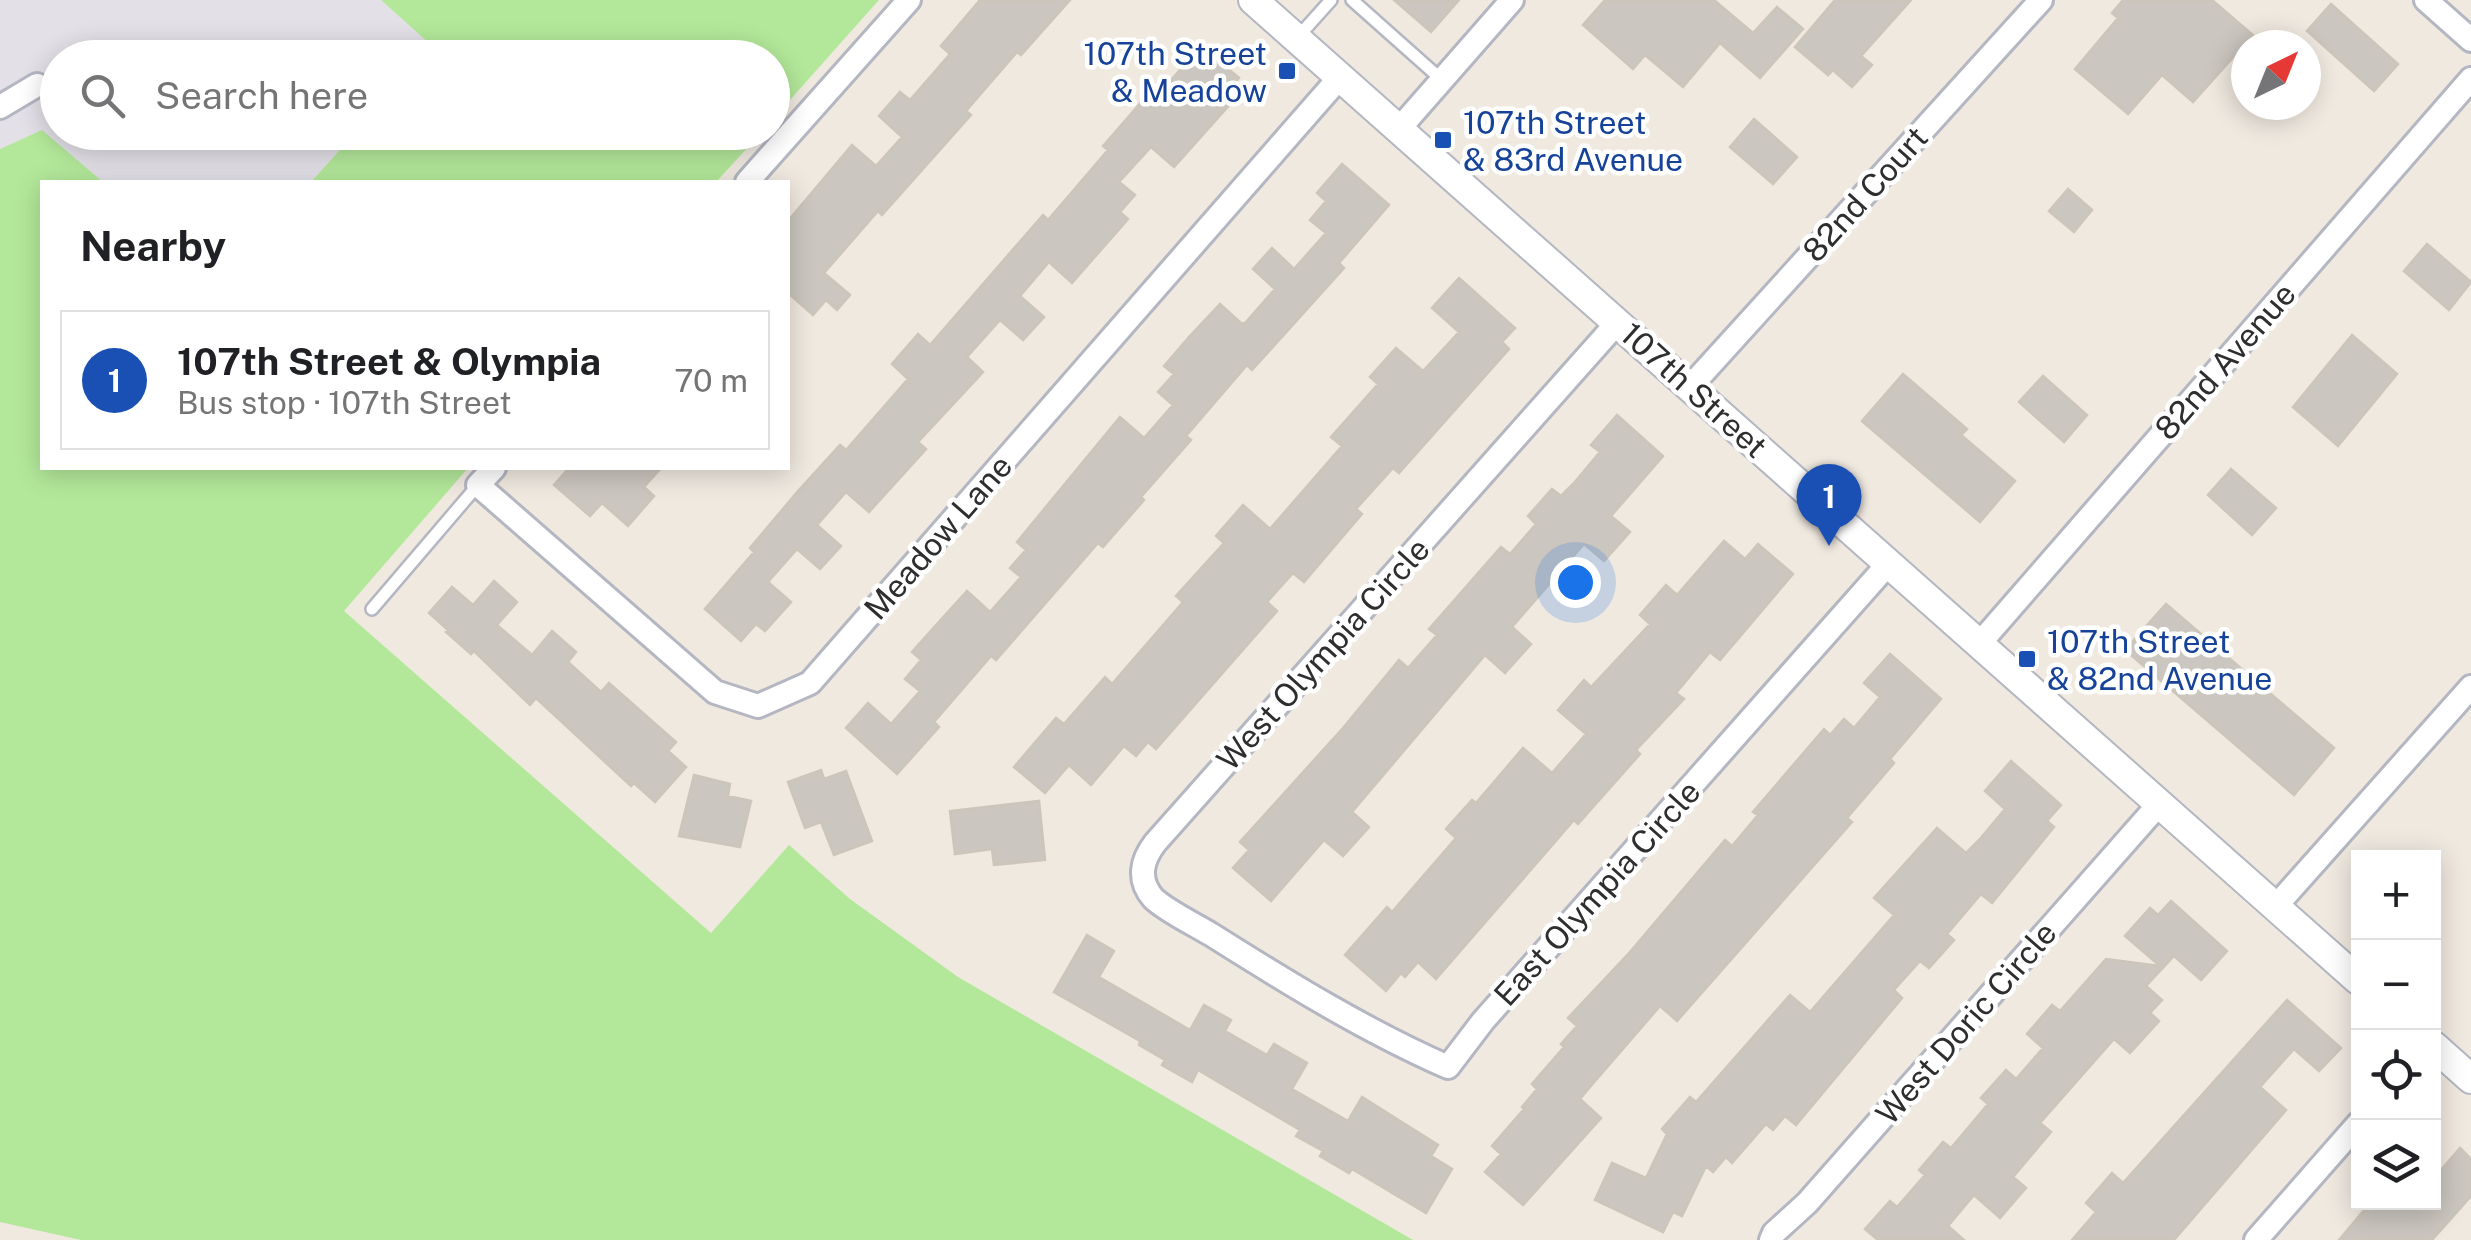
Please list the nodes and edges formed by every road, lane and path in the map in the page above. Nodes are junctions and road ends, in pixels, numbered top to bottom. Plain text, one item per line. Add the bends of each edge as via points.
1 (909, 0) edge
2 (1254, 0) edge
3 (1331, 0) edge
4 (1352, 0) edge
5 (1512, 0) edge
6 (2040, 0) edge
7 (2426, 0) edge
8 (1297, 38) junction
9 (2471, 40) edge
10 (1340, 77) junction
11 (2471, 79) edge
12 (1442, 80) junction
13 (37, 85) dead end
14 (0, 106) edge
15 (1399, 129) junction
16 (790, 134) edge
17 (775, 150) edge
18 (749, 180) edge
19 (1617, 322) junction
20 (1690, 387) junction
21 (486, 476) edge
22 (1888, 563) junction
23 (372, 609) dead end
24 (1980, 644) junction
25 (2471, 687) edge
26 (2160, 803) junction
27 (2276, 906) junction
28 (1262, 966) joint
29 (2351, 974) edge
30 (2441, 1052) edge
31 (2471, 1079) edge
32 (2351, 1132) edge
33 (1771, 1240) edge
34 (2256, 1240) edge

1 - 16 street
2 - 8 street, 107th Street
3 - 8 lane
4 - 12 lane
5 - 12 street
6 - 20 street, 82nd Court
7 - 9 street
8 - 10 street, 107th Street
10 - 15 street, 107th Street
10 - 21 street, Meadow Lane via 810,683 758,706 715,692
11 - 24 street, 82nd Avenue
12 - 15 street
13 - 14 street
15 - 19 street, 107th Street
17 - 18 street
19 - 20 street, 107th Street
19 - 28 street, West Olympia Circle via 1144,858 1142,874 1153,898
20 - 22 street, 107th Street
21 - 23 lane
22 - 24 street, 107th Street
22 - 28 street, East Olympia Circle via 1448,1067
24 - 26 street, 107th Street
25 - 27 street
26 - 27 street, 107th Street
26 - 33 street, West Doric Circle
27 - 29 street, 107th Street
30 - 31 street
32 - 34 street

